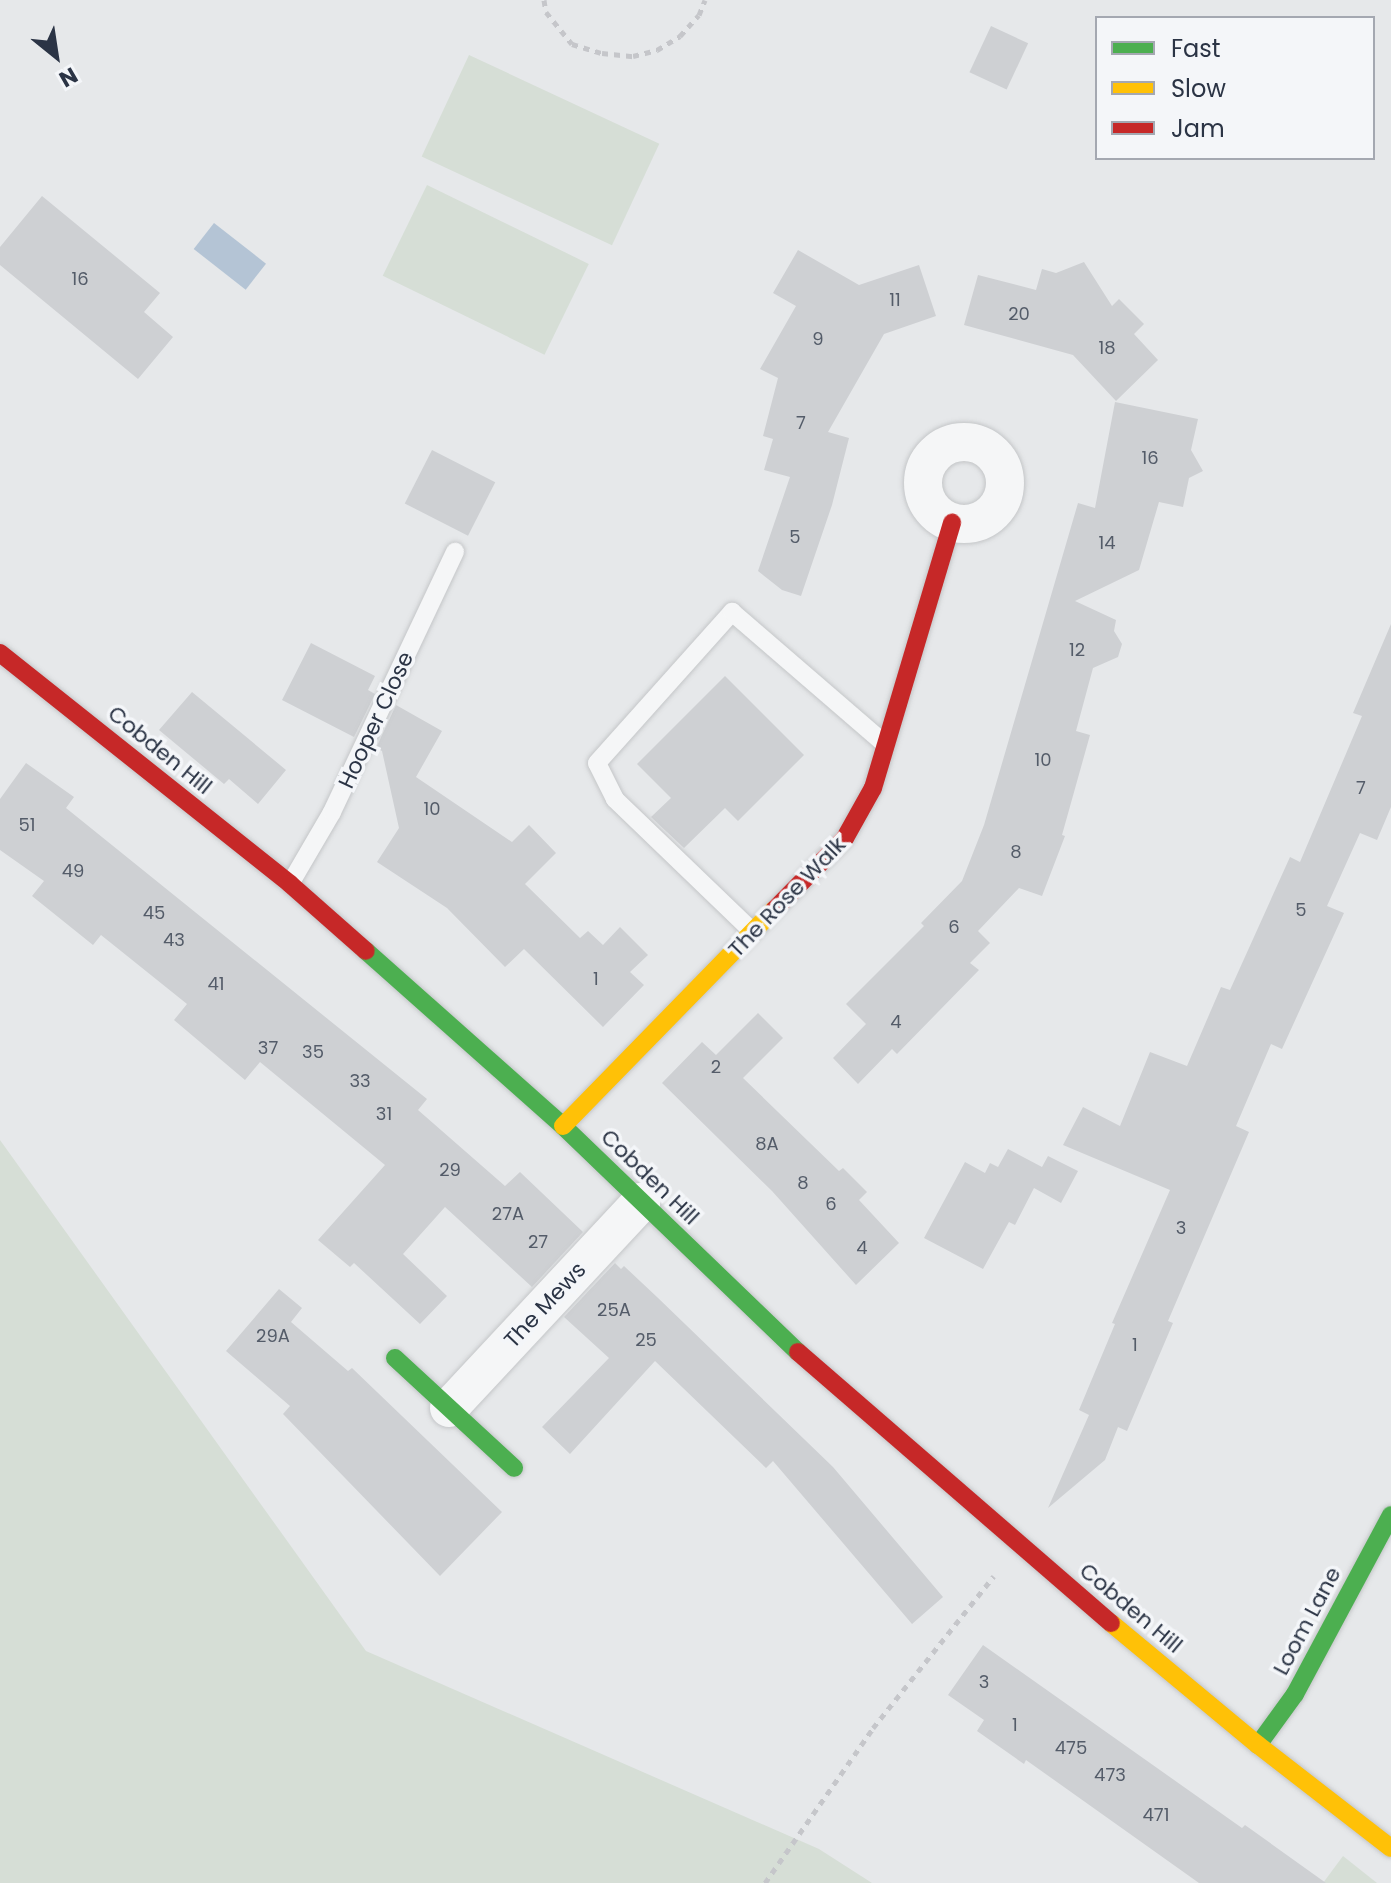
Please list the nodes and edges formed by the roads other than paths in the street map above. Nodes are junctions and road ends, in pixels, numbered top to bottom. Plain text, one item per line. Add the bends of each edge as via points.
1 (952, 523) dead end
2 (455, 552) dead end
3 (0, 653) edge
4 (885, 744) junction
5 (290, 884) junction
6 (753, 932) junction
7 (563, 1126) junction
8 (641, 1202) junction
9 (395, 1358) dead end
10 (449, 1408) junction
11 (514, 1468) dead end
12 (1391, 1515) edge
13 (1258, 1745) junction
14 (1391, 1848) edge

1 - 4 main road, The Rose Walk
2 - 5 lane, Hooper Close via 332,812
3 - 5 main road, Cobden Hill
4 - 6 main road, The Rose Walk via 873,788 845,838
4 - 6 lane via 732,612 597,763 615,799
5 - 7 main road, Cobden Hill
6 - 7 main road, The Rose Walk
7 - 8 main road, Cobden Hill
8 - 10 street, The Mews
8 - 13 main road, Cobden Hill via 826,1378
9 - 10 main road
10 - 11 main road
12 - 13 main road, Loom Lane via 1295,1694
13 - 14 main road, Cobden Hill

